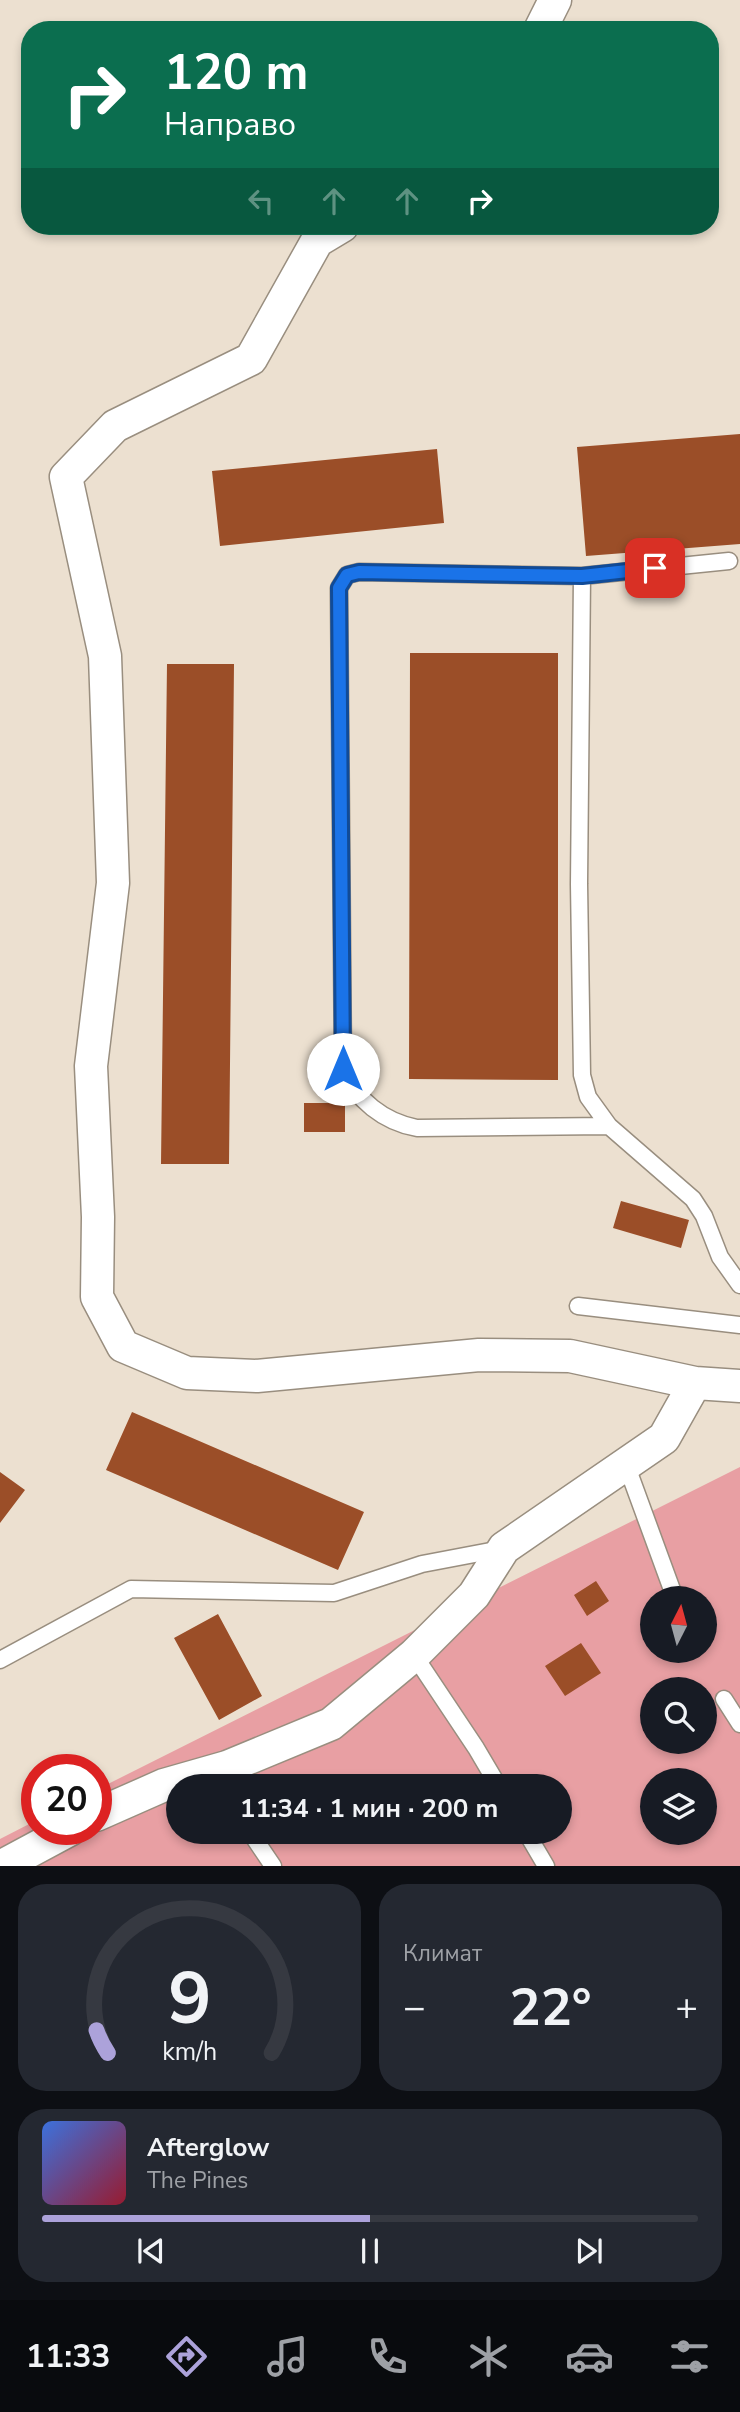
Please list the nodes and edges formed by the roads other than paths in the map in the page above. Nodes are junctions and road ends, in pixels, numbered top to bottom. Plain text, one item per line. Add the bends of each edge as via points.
1 (555, 0) edge
2 (544, 21) edge
3 (327, 235) edge
4 (729, 561) dead end
5 (582, 576) junction
6 (609, 1126) junction
7 (740, 1285) edge
8 (578, 1307) dead end
9 (740, 1325) edge
10 (695, 1383) junction
11 (740, 1386) edge
12 (626, 1464) junction
13 (504, 1548) junction
14 (671, 1586) edge
15 (414, 1655) junction
16 (0, 1660) edge
17 (724, 1699) dead end
18 (740, 1724) edge
19 (235, 1774) edge
20 (491, 1774) edge
21 (166, 1785) edge
22 (112, 1808) edge
23 (258, 1844) edge
24 (533, 1844) edge
25 (41, 1845) edge
26 (2, 1866) edge
27 (273, 1866) edge
28 (546, 1866) edge

1 - 2 street
3 - 10 street via 317,241 251,359 115,426 66,477 106,669 113,883 91,1066 97,1297 123,1346 187,1373 257,1376 479,1355 570,1356
4 - 5 lane
5 - 6 lane via 582,1076 588,1097
5 - 6 lane via 359,572 347,575 339,588 343,1069 364,1102 400,1125
6 - 7 lane via 694,1199 720,1257
8 - 9 lane
10 - 11 street
10 - 12 street via 664,1438
12 - 13 street
12 - 14 lane
13 - 15 street via 474,1595
13 - 16 lane via 422,1564 334,1593 131,1589
15 - 19 street via 331,1724
15 - 20 lane
17 - 18 lane
21 - 22 street
23 - 27 lane
24 - 28 lane
25 - 26 street

